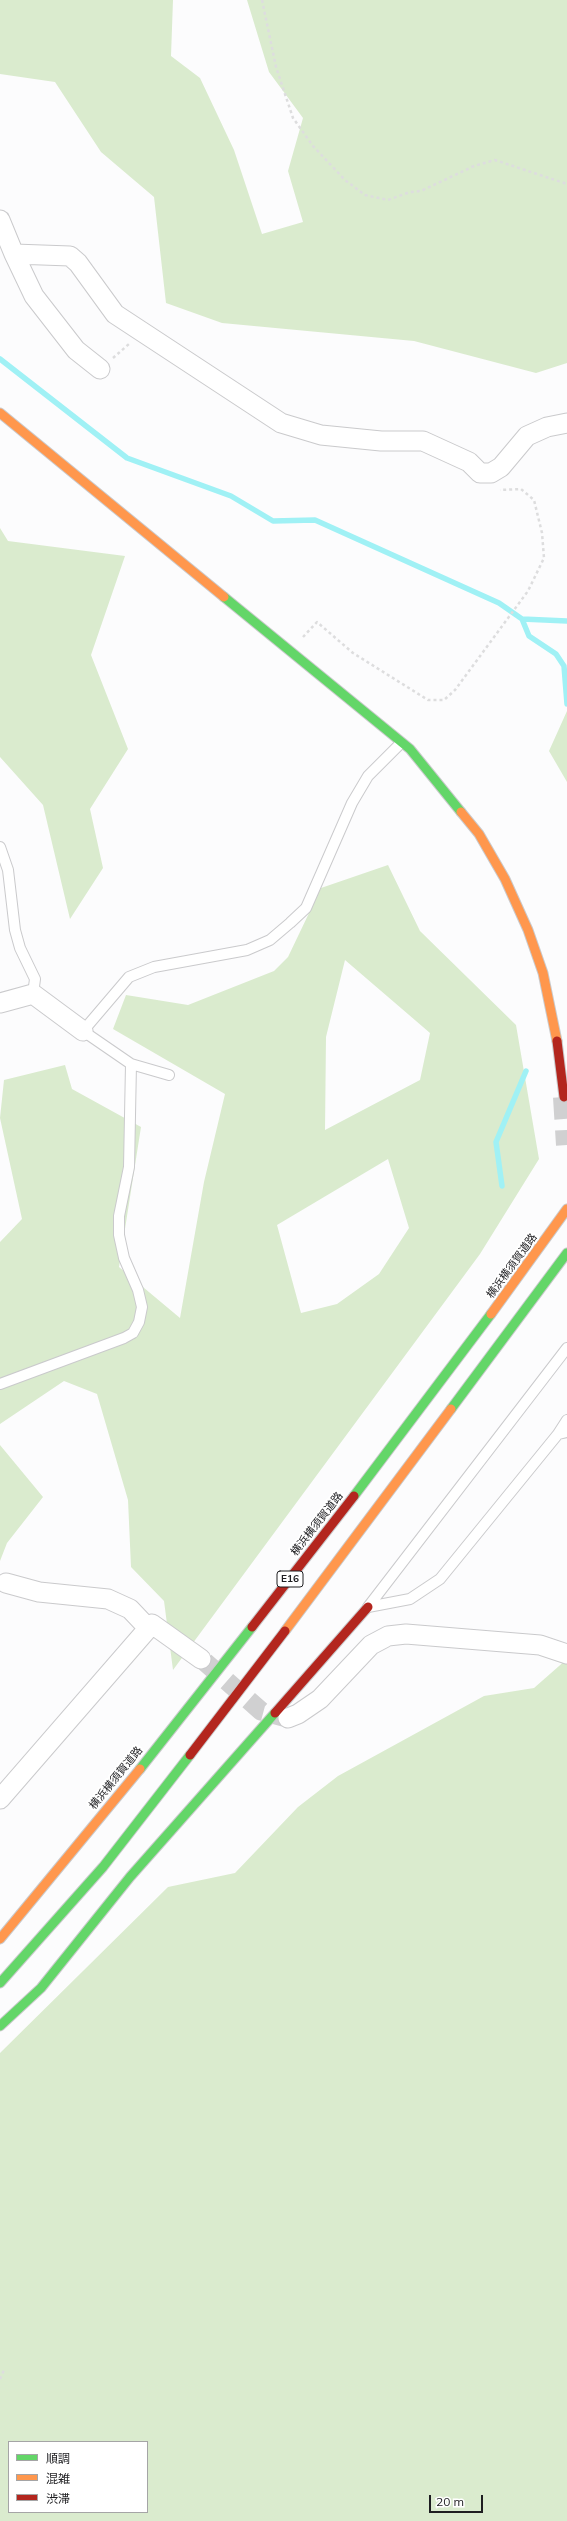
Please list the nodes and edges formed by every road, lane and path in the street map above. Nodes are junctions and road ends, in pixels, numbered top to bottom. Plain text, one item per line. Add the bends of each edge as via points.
1 (262, 0) edge
2 (567, 184) edge
3 (0, 220) edge
4 (14, 254) junction
5 (141, 333) junction
6 (100, 369) joint
7 (0, 413) edge
8 (567, 423) edge
9 (486, 473) junction
10 (291, 651) junction
11 (402, 743) junction
12 (0, 847) edge
13 (33, 994) junction
14 (0, 1003) edge
15 (83, 1030) junction
16 (131, 1064) junction
17 (169, 1075) dead end
18 (564, 1097) dead end
19 (567, 1209) edge
20 (567, 1253) edge
21 (567, 1348) edge
22 (0, 1384) edge
23 (567, 1420) edge
24 (562, 1433) edge
25 (3, 1579) edge
26 (368, 1607) junction
27 (148, 1628) junction
28 (567, 1654) edge
29 (202, 1659) tunnel mouth
30 (288, 1718) tunnel mouth
31 (0, 1799) edge
32 (0, 1939) edge
33 (0, 1983) edge
34 (0, 2026) edge
35 (4, 2370) dead end
36 (0, 2379) edge

1 - 2 path via 276,67 293,118 329,163 365,196 388,200 421,191 474,166 495,160
3 - 4 street
4 - 5 street via 70,256 78,263 115,314
4 - 6 street via 34,296 76,350
5 - 6 path
5 - 9 street via 234,390 281,423 321,435 380,441 423,441 469,462 480,473
7 - 10 main road
8 - 9 street via 548,427 527,436 501,467
9 - 10 path via 501,490 521,489 534,500 542,533 544,558 528,591 455,690 444,700 428,700 353,653 317,622
10 - 11 main road
11 - 15 lane via 368,776 352,803 306,908 290,923 270,940 247,950 154,967 129,977
11 - 18 main road via 479,834 505,879 528,930 543,973 554,1019
12 - 13 lane via 8,870 15,930 20,948 35,979
13 - 14 street
13 - 15 street
15 - 16 lane
16 - 17 lane
16 - 22 lane via 129,1167 119,1216 119,1236 124,1258 138,1290 142,1308 139,1322 133,1333 124,1338
19 - 32 main road, 横浜横須賀道路 / E16 via 328,1530 130,1782
20 - 33 main road, E16 via 232,1702 103,1867
21 - 26 lane
23 - 24 lane
24 - 26 lane via 440,1579 410,1599
25 - 27 street via 39,1592 108,1599 130,1609
26 - 34 main road via 130,1877 41,1988
27 - 29 street via 152,1624
27 - 31 street
28 - 30 street via 540,1645 406,1634 388,1636 372,1645 320,1699
35 - 36 path

